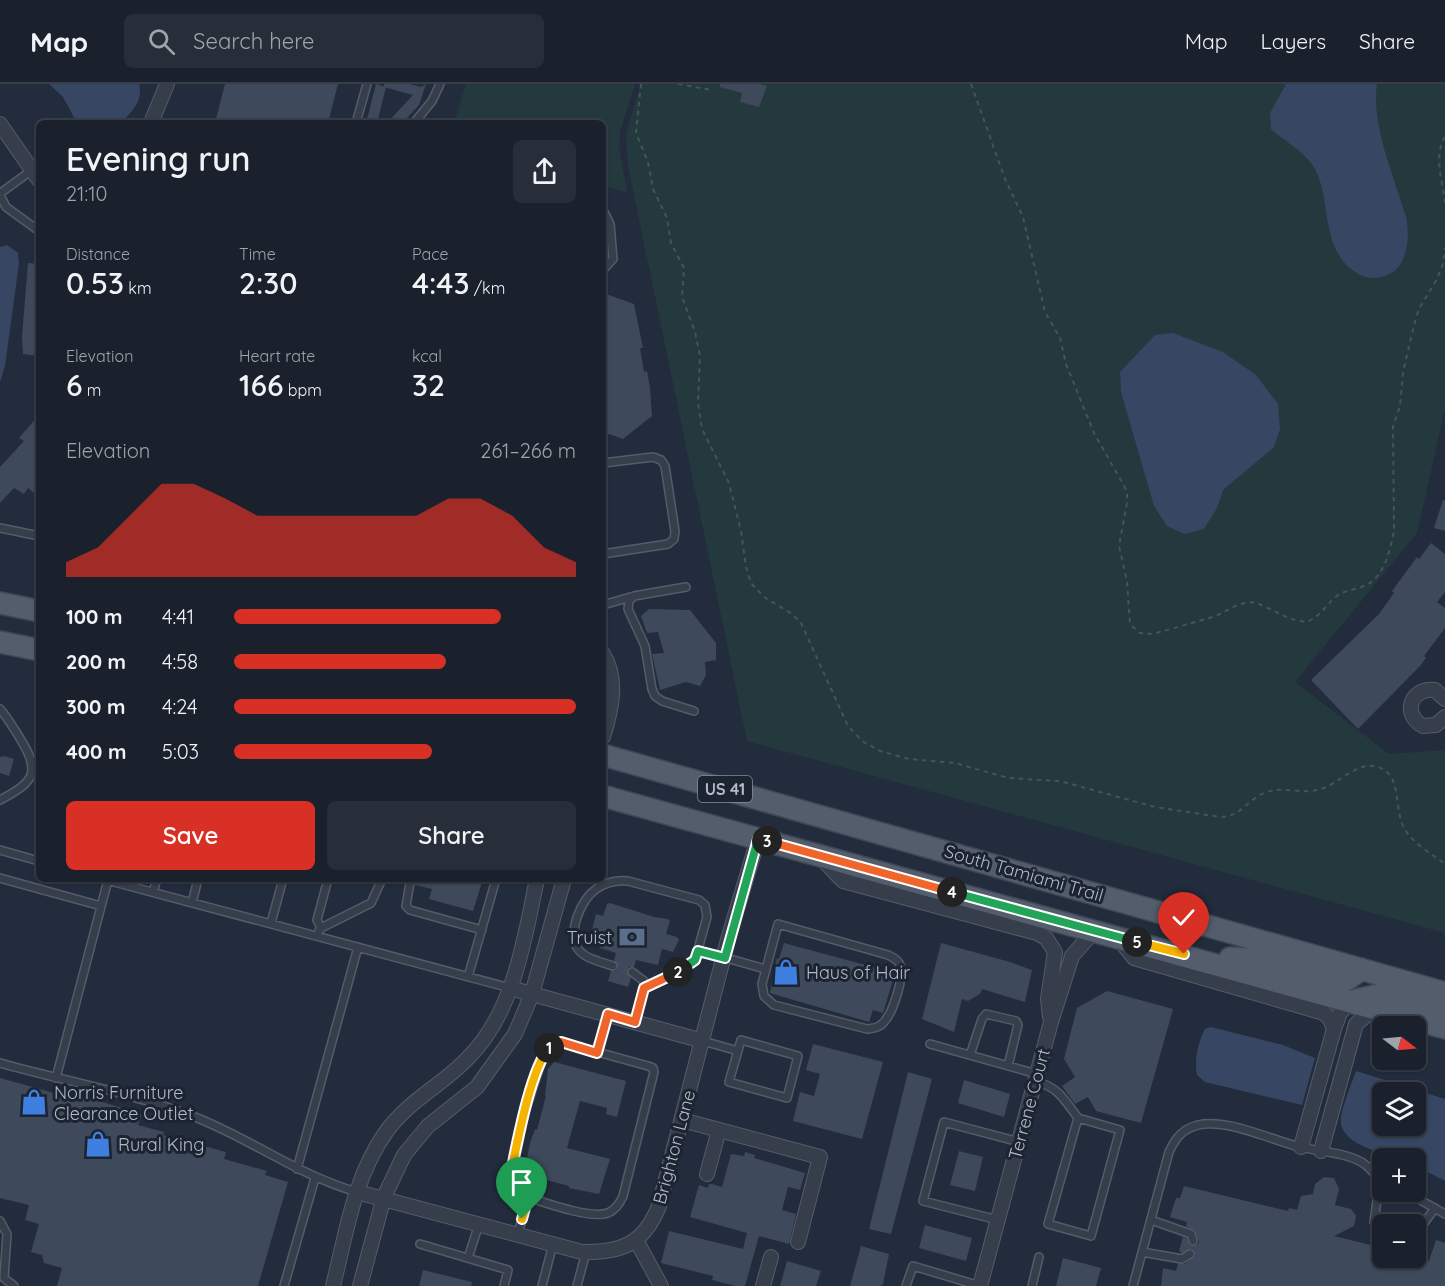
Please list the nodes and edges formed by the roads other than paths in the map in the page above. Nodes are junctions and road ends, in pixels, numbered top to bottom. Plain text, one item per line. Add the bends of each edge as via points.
1 (167, 84) edge
2 (367, 84) edge
3 (440, 84) edge
4 (152, 120) edge
5 (357, 120) edge
6 (416, 120) edge
7 (0, 124) edge
8 (36, 175) edge
9 (606, 216) edge
10 (36, 229) edge
11 (606, 269) edge
12 (606, 463) edge
13 (0, 528) edge
14 (36, 535) edge
15 (606, 554) edge
16 (686, 587) dead end
17 (633, 596) junction
18 (0, 603) edge
19 (606, 604) edge
20 (36, 610) edge
21 (0, 642) edge
22 (36, 649) edge
23 (606, 662) edge
24 (1442, 690) edge
25 (0, 709) edge
26 (694, 711) dead end
27 (1445, 717) edge
28 (606, 726) edge
29 (606, 756) edge
30 (35, 761) edge
31 (36, 772) edge
32 (606, 797) edge
33 (0, 800) edge
34 (758, 839) junction
35 (0, 850) edge
36 (819, 855) junction
37 (36, 860) edge
38 (0, 878) edge
39 (105, 882) edge
40 (113, 882) edge
41 (156, 882) edge
42 (197, 882) edge
43 (282, 882) edge
44 (327, 882) edge
45 (381, 882) edge
46 (495, 882) edge
47 (536, 882) edge
48 (563, 882) edge
49 (410, 883) dead end
50 (153, 892) junction
51 (192, 903) junction
52 (101, 906) junction
53 (271, 923) junction
54 (321, 928) junction
55 (482, 930) junction
56 (1095, 930) junction
57 (316, 936) junction
58 (1116, 936) junction
59 (358, 947) junction
60 (698, 951) junction
61 (1184, 954) junction
62 (725, 958) junction
63 (613, 966) dead end
64 (765, 969) junction
65 (1362, 969) junction
66 (632, 972) dead end
67 (468, 977) junction
68 (510, 988) junction
69 (644, 988) junction
70 (1445, 993) edge
71 (532, 994) junction
72 (1350, 1002) junction
73 (1375, 1008) junction
74 (1445, 1009) edge
75 (608, 1014) junction
76 (635, 1022) junction
77 (1051, 1022) junction
78 (1445, 1028) edge
79 (1334, 1029) junction
80 (703, 1041) junction
81 (930, 1044) dead end
82 (738, 1051) junction
83 (597, 1053) junction
84 (970, 1055) junction
85 (0, 1063) edge
86 (1008, 1066) junction
87 (56, 1078) junction
88 (1036, 1078) junction
89 (1078, 1118) junction
90 (682, 1120) junction
91 (719, 1130) junction
92 (1019, 1142) junction
93 (1301, 1147) junction
94 (1321, 1151) junction
95 (297, 1169) junction
96 (1372, 1172) edge
97 (707, 1174) dead end
98 (315, 1178) junction
99 (357, 1192) junction
100 (384, 1197) junction
101 (528, 1197) junction
102 (1424, 1202) edge
103 (1435, 1208) junction
104 (1445, 1214) edge
105 (998, 1220) junction
106 (1151, 1220) junction
107 (1426, 1220) edge
108 (0, 1221) edge
109 (479, 1224) junction
110 (518, 1234) junction
111 (636, 1240) junction
112 (1193, 1241) dead end
113 (798, 1242) dead end
114 (420, 1244) dead end
115 (553, 1244) junction
116 (586, 1252) junction
117 (1142, 1252) junction
118 (1190, 1254) dead end
119 (771, 1257) dead end
120 (1039, 1257) dead end
121 (468, 1258) junction
122 (14, 1286) edge
123 (284, 1286) edge
124 (333, 1286) edge
125 (360, 1286) edge
126 (504, 1286) edge
127 (542, 1286) edge
128 (577, 1286) edge
129 (661, 1286) edge
130 (763, 1286) edge
131 (906, 1286) edge
132 (980, 1286) edge
133 (1032, 1286) edge
134 (1133, 1286) edge

1 - 4 street
2 - 5 lane
3 - 6 lane
7 - 8 street
8 - 10 lane via 0,195 6,207
9 - 11 lane via 614,259
12 - 15 lane via 653,457 661,460 675,531 668,544
13 - 14 lane
16 - 17 lane
17 - 19 lane
17 - 26 lane via 628,609 645,646 652,689 662,700
18 - 20 main road
21 - 22 main road
23 - 28 street via 612,690
24 - 27 street via 1419,692 1410,711 1423,726 1436,725
25 - 30 lane
29 - 65 main road, South Tamiami Trail / US 41
30 - 31 lane
31 - 33 lane via 23,788
32 - 34 main road, South Tamiami Trail / US 41
34 - 36 main road, South Tamiami Trail / US 41
34 - 62 street, Brighton Lane
35 - 37 lane
36 - 56 main road, South Tamiami Trail / US 41
36 - 77 street via 843,881 1046,938 1055,952 1048,999
38 - 52 lane
39 - 52 lane
40 - 50 lane
41 - 50 lane
42 - 51 lane
43 - 53 lane
44 - 54 lane via 317,920
45 - 54 lane via 371,903
46 - 55 lane
47 - 68 street
48 - 71 street
49 - 55 lane via 406,906 410,910
50 - 51 lane
51 - 53 lane
52 - 87 lane
53 - 57 lane
54 - 57 lane
55 - 67 lane
56 - 58 main road, South Tamiami Trail / US 41
56 - 77 street, Terrene Court via 1072,956
57 - 59 lane
58 - 61 main road, South Tamiami Trail / US 41
58 - 79 street via 1134,958 1324,1013
59 - 67 lane
59 - 95 lane
60 - 62 lane
60 - 63 lane via 707,917 705,905 689,897 619,880 595,890 579,913 574,930 582,953
60 - 69 lane via 695,960 684,969
61 - 65 main road via 1262,960 1333,979 1346,980
61 - 72 main road, South Tamiami Trail / US 41
62 - 64 lane
62 - 80 street, Brighton Lane
64 - 64 lane via 778,924 888,955 901,968 897,994 885,1022 878,1028 867,1029 774,1005 764,996
65 - 70 main road, South Tamiami Trail / US 41
66 - 69 lane via 644,981
67 - 68 lane
68 - 71 street
68 - 99 street via 478,1048 413,1102 385,1133
69 - 76 lane
71 - 75 street
71 - 100 street via 515,1034 489,1073 415,1140 396,1167
72 - 73 main road, South Tamiami Trail / US 41
72 - 74 main road via 1383,994
72 - 79 street
73 - 78 main road, South Tamiami Trail / US 41
73 - 94 street via 1356,1024
75 - 76 street
75 - 83 lane
76 - 80 street
77 - 88 street, Terrene Court
79 - 93 street
80 - 82 lane
80 - 90 street, Brighton Lane
81 - 84 lane
82 - 82 lane via 741,1040 798,1056 786,1098 729,1082
83 - 101 lane via 561,1042 546,1050 525,1112 508,1187
83 - 101 lane via 653,1068 654,1072 620,1203 610,1212 596,1215
84 - 86 lane
84 - 86 lane via 986,1014 1016,1021
85 - 87 lane
86 - 88 lane
87 - 95 lane via 195,1117
88 - 89 lane via 1059,1092
88 - 92 street, Terrene Court
89 - 89 lane via 1048,1224 1090,1236 1120,1130
90 - 91 street
90 - 111 street, Brighton Lane via 659,1206
91 - 97 street
91 - 113 street via 820,1157
92 - 105 street, Terrene Court
92 - 105 lane via 944,1122 923,1201
93 - 94 lane
93 - 106 lane via 1227,1126 1189,1128 1173,1142
94 - 96 lane via 1363,1163
95 - 98 lane
98 - 99 lane
98 - 123 lane
99 - 100 street
99 - 124 street
100 - 109 street
100 - 125 street
101 - 110 lane
102 - 103 lane
103 - 104 lane
103 - 107 lane
105 - 132 street, Terrene Court
106 - 112 lane via 1186,1231
106 - 117 lane
108 - 122 lane via 7,1234 4,1278
109 - 110 street
109 - 121 lane
110 - 115 street
111 - 116 street via 611,1251
111 - 129 street
114 - 121 lane
115 - 116 street
115 - 127 lane
116 - 128 lane
117 - 118 lane via 1182,1259
117 - 134 lane
119 - 130 street
120 - 133 lane
121 - 126 lane via 508,1270
131 - 132 lane via 913,1266

